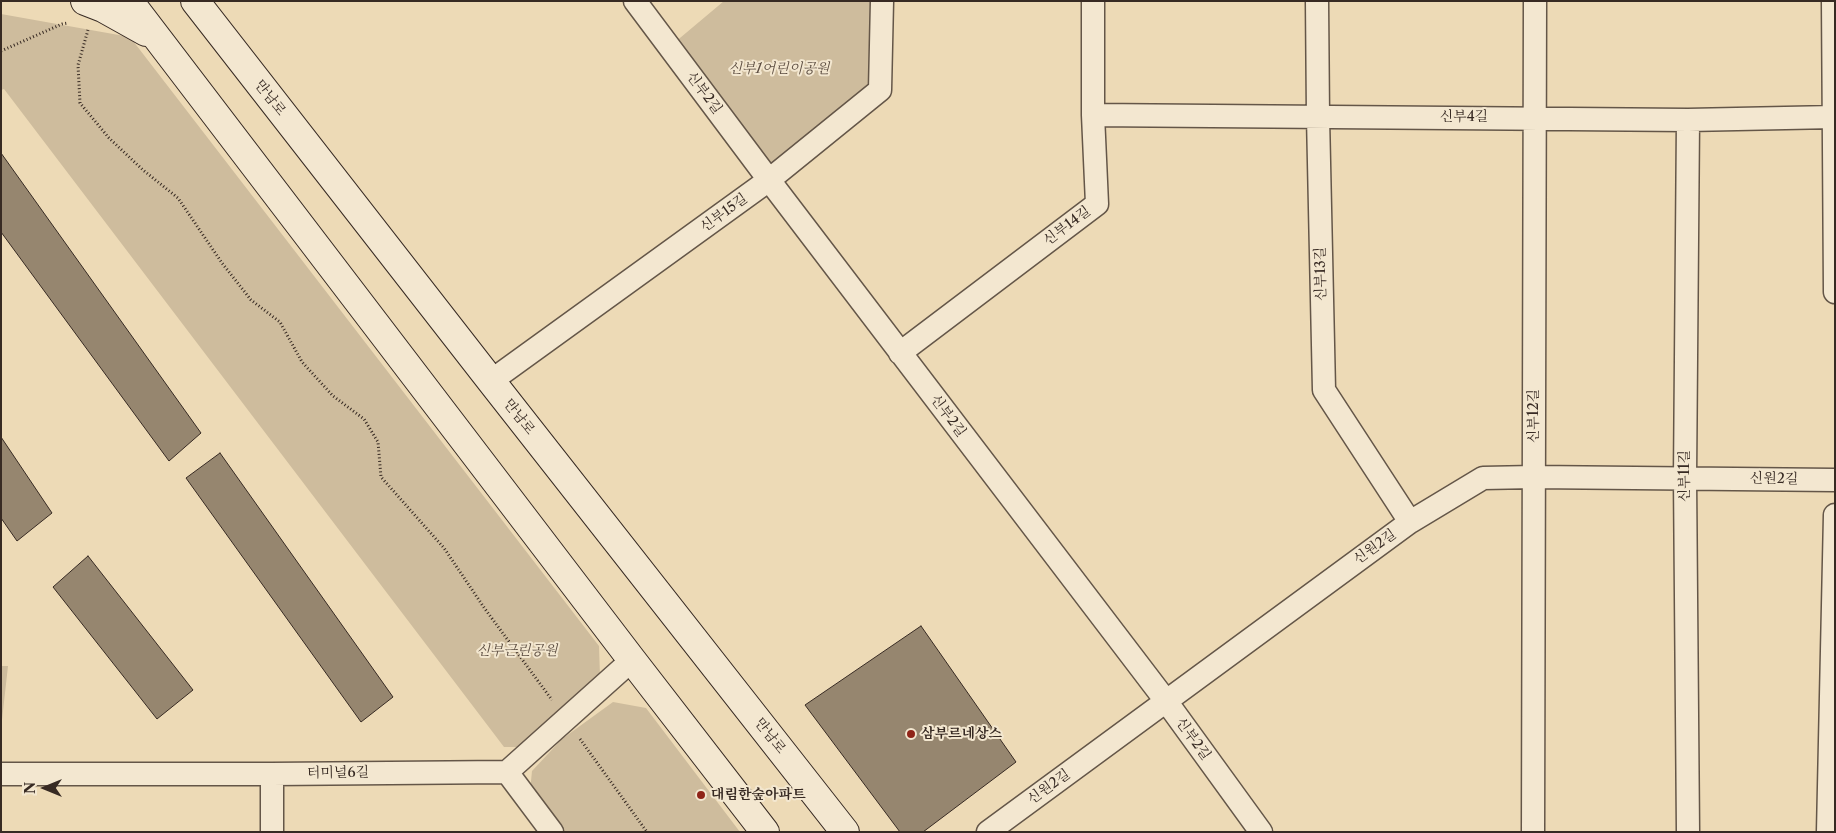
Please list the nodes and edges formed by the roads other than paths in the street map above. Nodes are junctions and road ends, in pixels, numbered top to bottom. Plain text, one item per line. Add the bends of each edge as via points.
1 (129, 1) edge
2 (635, 1) edge
3 (882, 1) edge
4 (1093, 1) edge
5 (1317, 1) edge
6 (1535, 1) edge
7 (1833, 1) edge
8 (200, 6) edge
9 (82, 15) edge
10 (158, 39) junction
11 (1093, 115) junction
12 (1318, 117) junction
13 (1534, 117) junction
14 (1834, 117) edge
15 (1688, 120) junction
16 (769, 180) junction
17 (1835, 292) edge
18 (900, 353) junction
19 (491, 381) junction
20 (1534, 477) junction
21 (1685, 478) junction
22 (1835, 480) edge
23 (1835, 515) edge
24 (1410, 522) junction
25 (632, 660) junction
26 (1166, 701) junction
27 (507, 772) junction
28 (1, 774) edge
29 (272, 774) junction
30 (272, 832) edge
31 (552, 832) edge
32 (765, 832) edge
33 (845, 832) edge
34 (988, 832) edge
35 (1261, 832) edge
36 (1533, 832) edge
37 (1688, 832) edge
38 (1828, 832) edge

1 - 10 main road
2 - 16 street, 신부2길
3 - 16 street, 신부15길 via 880,90
4 - 11 street, 신부14길
5 - 12 street, 신부13길
6 - 13 street, 신부12길
7 - 14 street
8 - 19 main road, 만남로
9 - 10 main road via 117,15
10 - 25 main road
11 - 12 street, 신부4길
11 - 18 street, 신부14길 via 1097,204
12 - 13 street, 신부4길
12 - 24 street, 신부13길 via 1324,390
13 - 15 street, 신부4길
13 - 20 street, 신부12길
14 - 15 street, 신부4길
14 - 17 street
15 - 21 street, 신부11길
16 - 18 street, 신부2길
16 - 19 street, 신부15길
18 - 26 street, 신부2길
19 - 33 main road, 만남로
20 - 21 street, 신원2길
20 - 24 street, 신원2길 via 1483,478
20 - 36 street, 신부12길
21 - 22 street, 신원2길
21 - 37 street, 신부11길
23 - 38 street
24 - 26 street, 신원2길
25 - 27 street
25 - 32 main road
26 - 34 street, 신원2길
26 - 35 street, 신부2길
27 - 29 street, 터미널6길
27 - 31 street
28 - 29 street, 터미널6길
29 - 30 street

